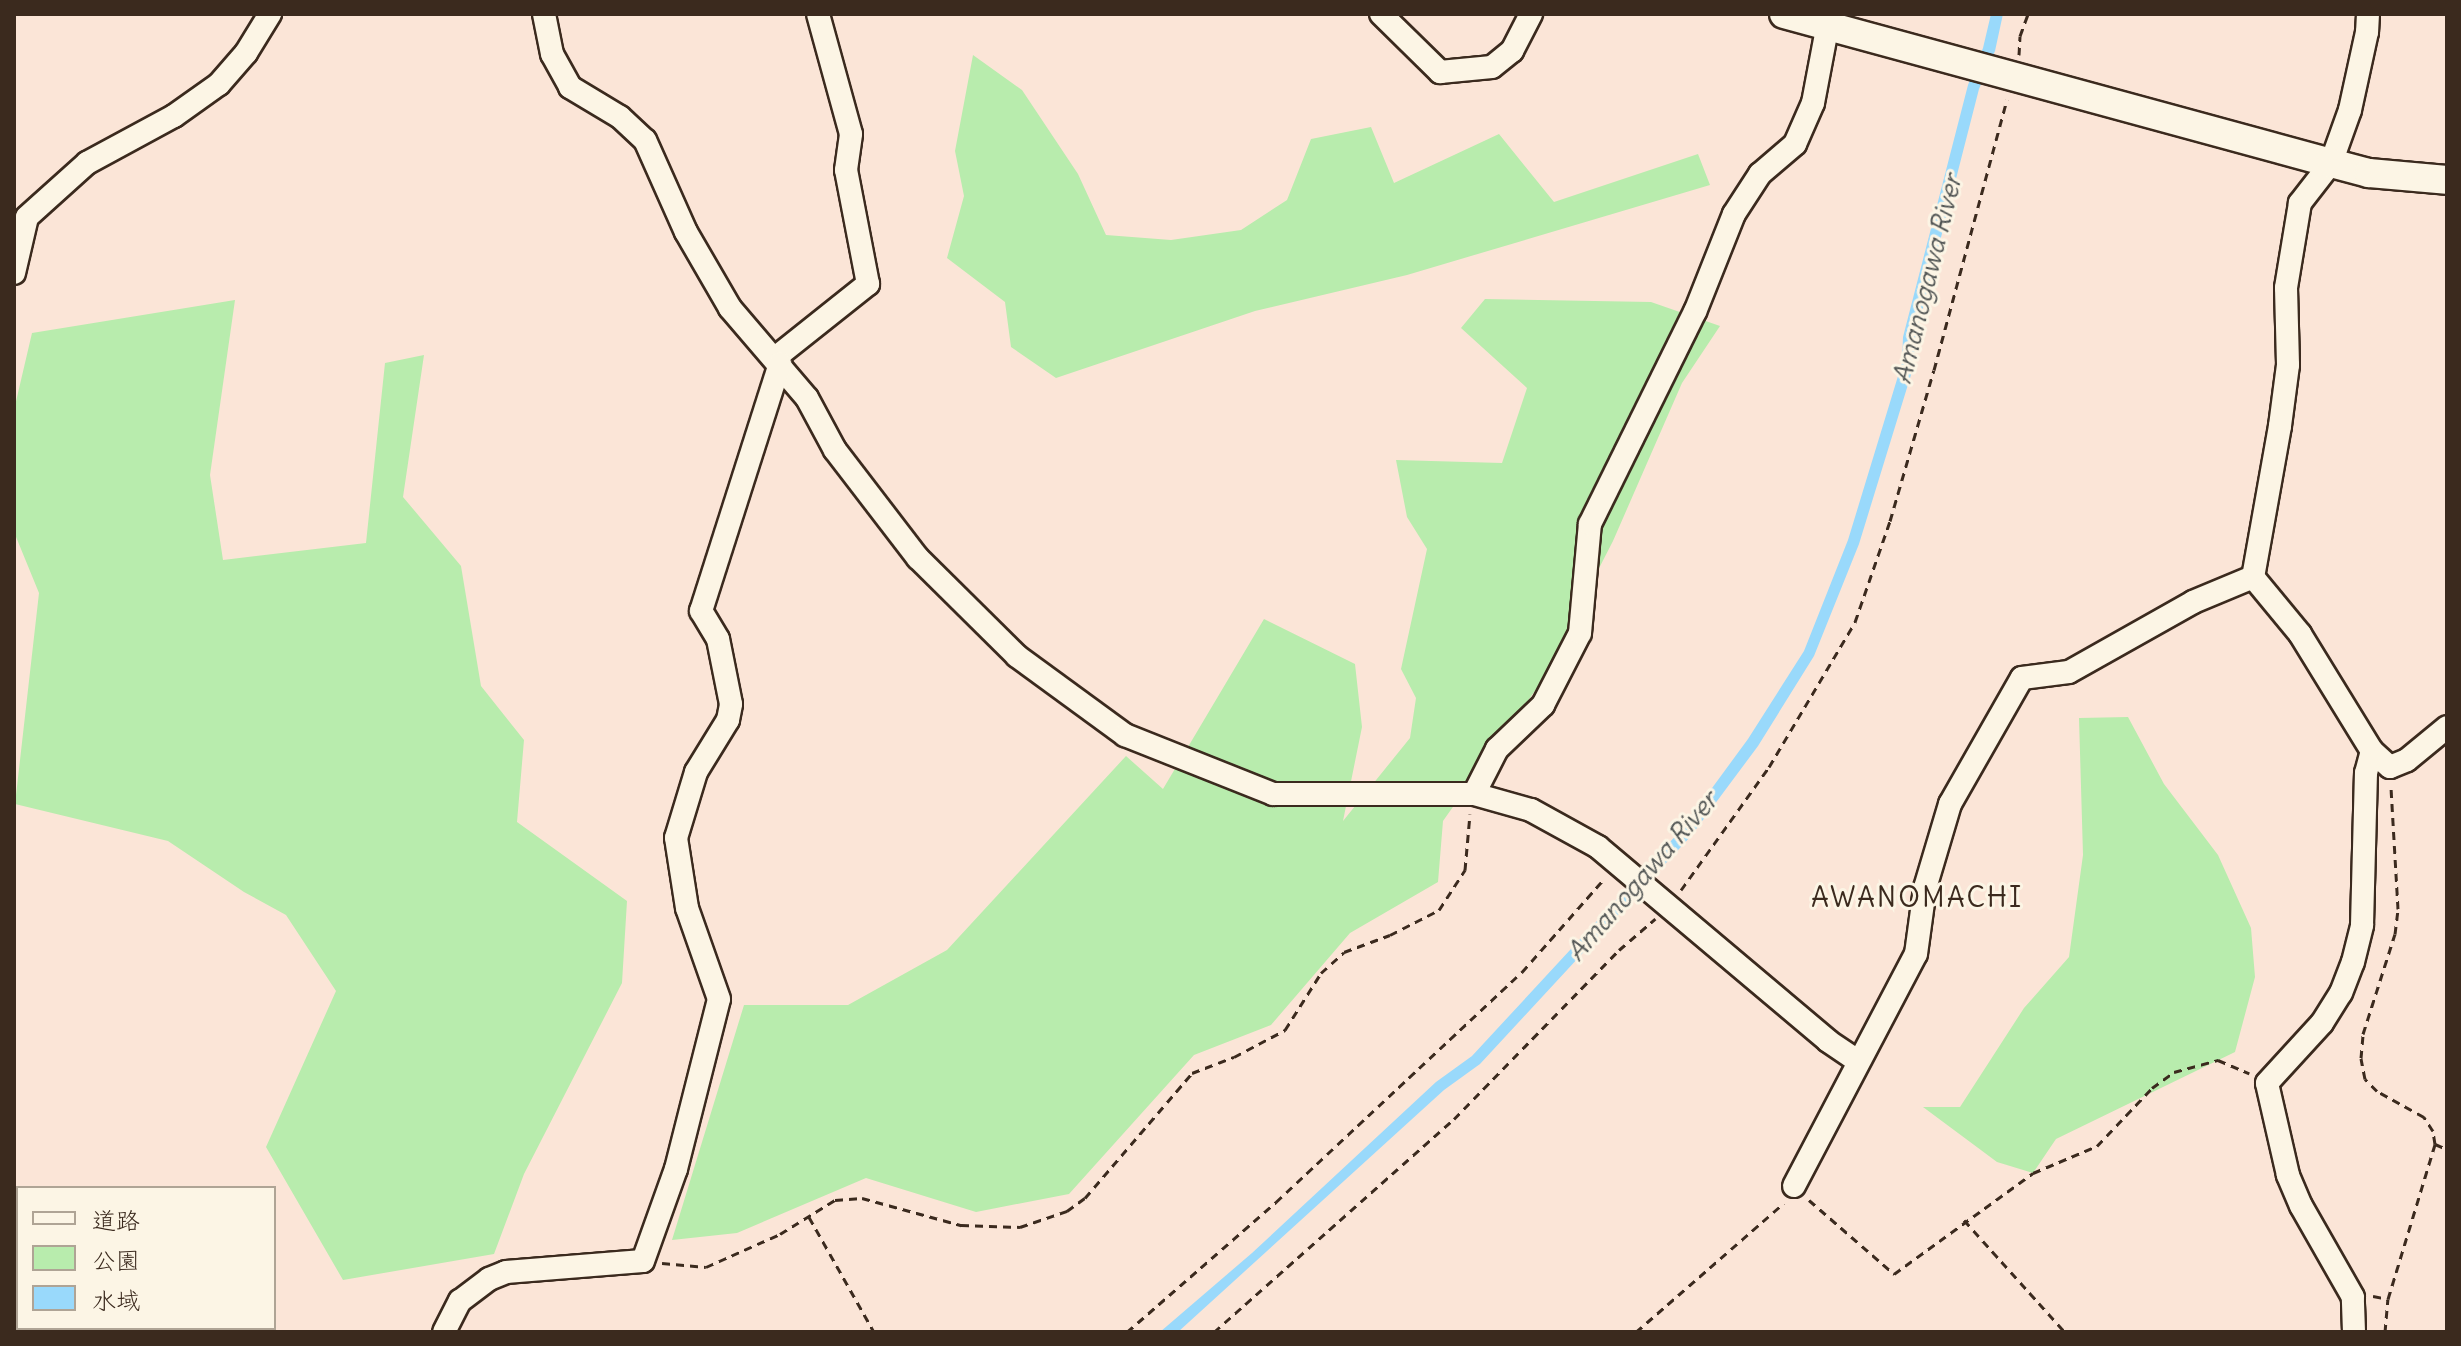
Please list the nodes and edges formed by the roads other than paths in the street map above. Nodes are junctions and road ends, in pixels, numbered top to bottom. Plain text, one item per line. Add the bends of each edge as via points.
1 (270, 14) edge
2 (544, 14) edge
3 (818, 14) edge
4 (1381, 14) edge
5 (1531, 14) edge
6 (1784, 14) edge
7 (2368, 14) edge
8 (1827, 29) junction
9 (2331, 163) junction
10 (2447, 180) edge
11 (14, 273) edge
12 (778, 360) junction
13 (2253, 577) junction
14 (2447, 727) edge
15 (2372, 751) junction
16 (1474, 794) junction
17 (1858, 1061) junction
18 (1794, 1186) road end
19 (444, 1332) edge
20 (2354, 1332) edge

1 - 11 street via 219,84 174,116 87,163 27,217
2 - 12 street via 552,54 570,87 620,117 645,140 686,232 730,308
3 - 12 street via 851,134 846,170 868,284
4 - 5 street via 1440,72 1492,67 1512,51
6 - 8 street
7 - 9 street via 2350,110
8 - 9 street
8 - 16 street via 1813,103 1795,144 1760,174 1734,214 1695,312 1590,524 1580,633 1543,705 1497,749
9 - 10 street via 2369,173
9 - 13 street via 2300,203 2286,288 2288,365
12 - 16 street via 807,398 835,450 918,558 1017,656 1125,735 1273,794
12 - 19 street via 701,611 718,639 731,704 728,720 696,772 676,838 687,908 719,999 676,1169 643,1261 506,1272 460,1301
13 - 15 street via 2300,634
13 - 17 street via 2193,602 2069,672 2022,678 1950,804 1925,888 1916,954
14 - 15 street via 2407,760 2390,767
15 - 20 street via 2366,773 2365,900 2353,962 2322,1023 2267,1083 2288,1175 2353,1297
16 - 17 street via 1531,810 1598,847
17 - 18 street

